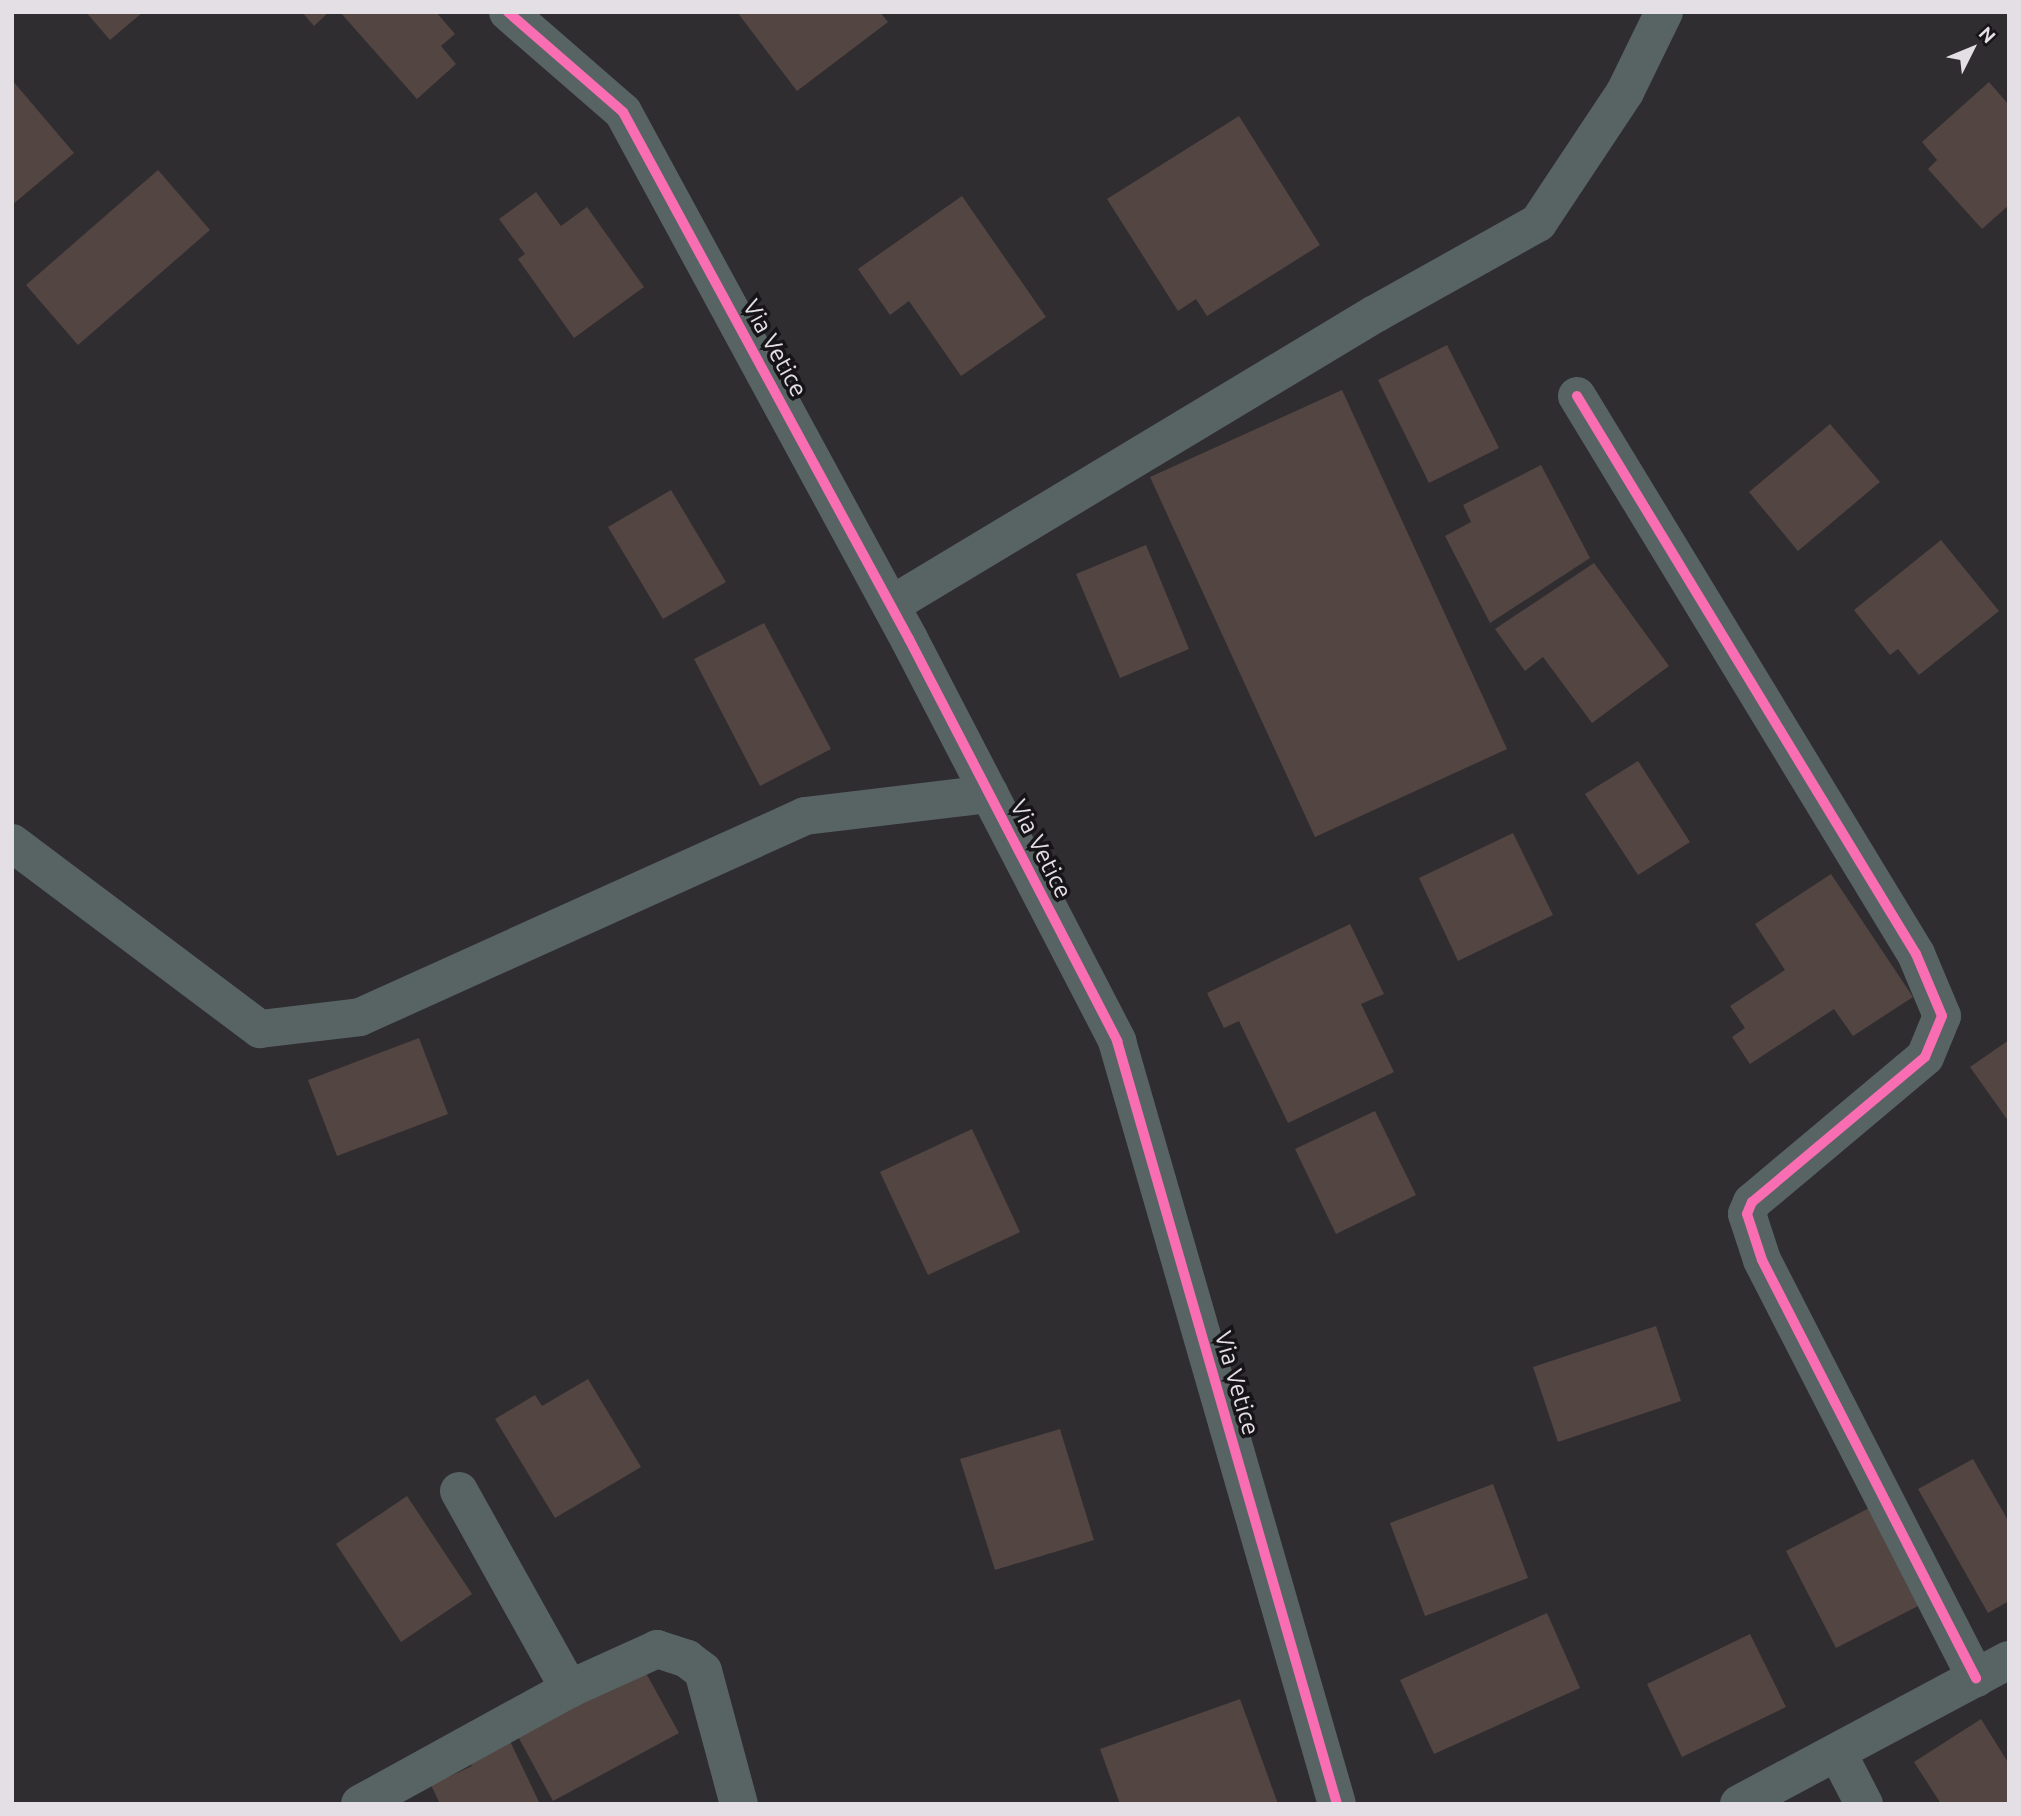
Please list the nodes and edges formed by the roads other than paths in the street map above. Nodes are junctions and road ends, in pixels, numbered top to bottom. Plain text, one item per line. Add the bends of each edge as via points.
1 (508, 12) edge
2 (1664, 12) edge
3 (1577, 396) dead end
4 (891, 605) junction
5 (990, 794) junction
6 (16, 853) edge
7 (459, 1491) dead end
8 (2009, 1660) edge
9 (1976, 1678) junction
10 (569, 1689) junction
11 (1837, 1752) junction
12 (360, 1804) edge
13 (739, 1804) edge
14 (1337, 1804) edge
15 (1739, 1804) edge
16 (1864, 1804) edge

1 - 4 street, Via Vetice via 623,112
2 - 4 street via 1625,92 1538,223 1375,314
3 - 9 street via 1916,954 1942,1016 1925,1057 1752,1202 1747,1214 1762,1260
4 - 5 street, Via Vetice
5 - 6 street via 805,816 360,1017 260,1030
5 - 14 street, Via Vetice via 1117,1041
7 - 10 street
8 - 9 street
9 - 11 street
10 - 12 street
10 - 13 street via 657,1649 687,1659 703,1671
11 - 15 street
11 - 16 street

